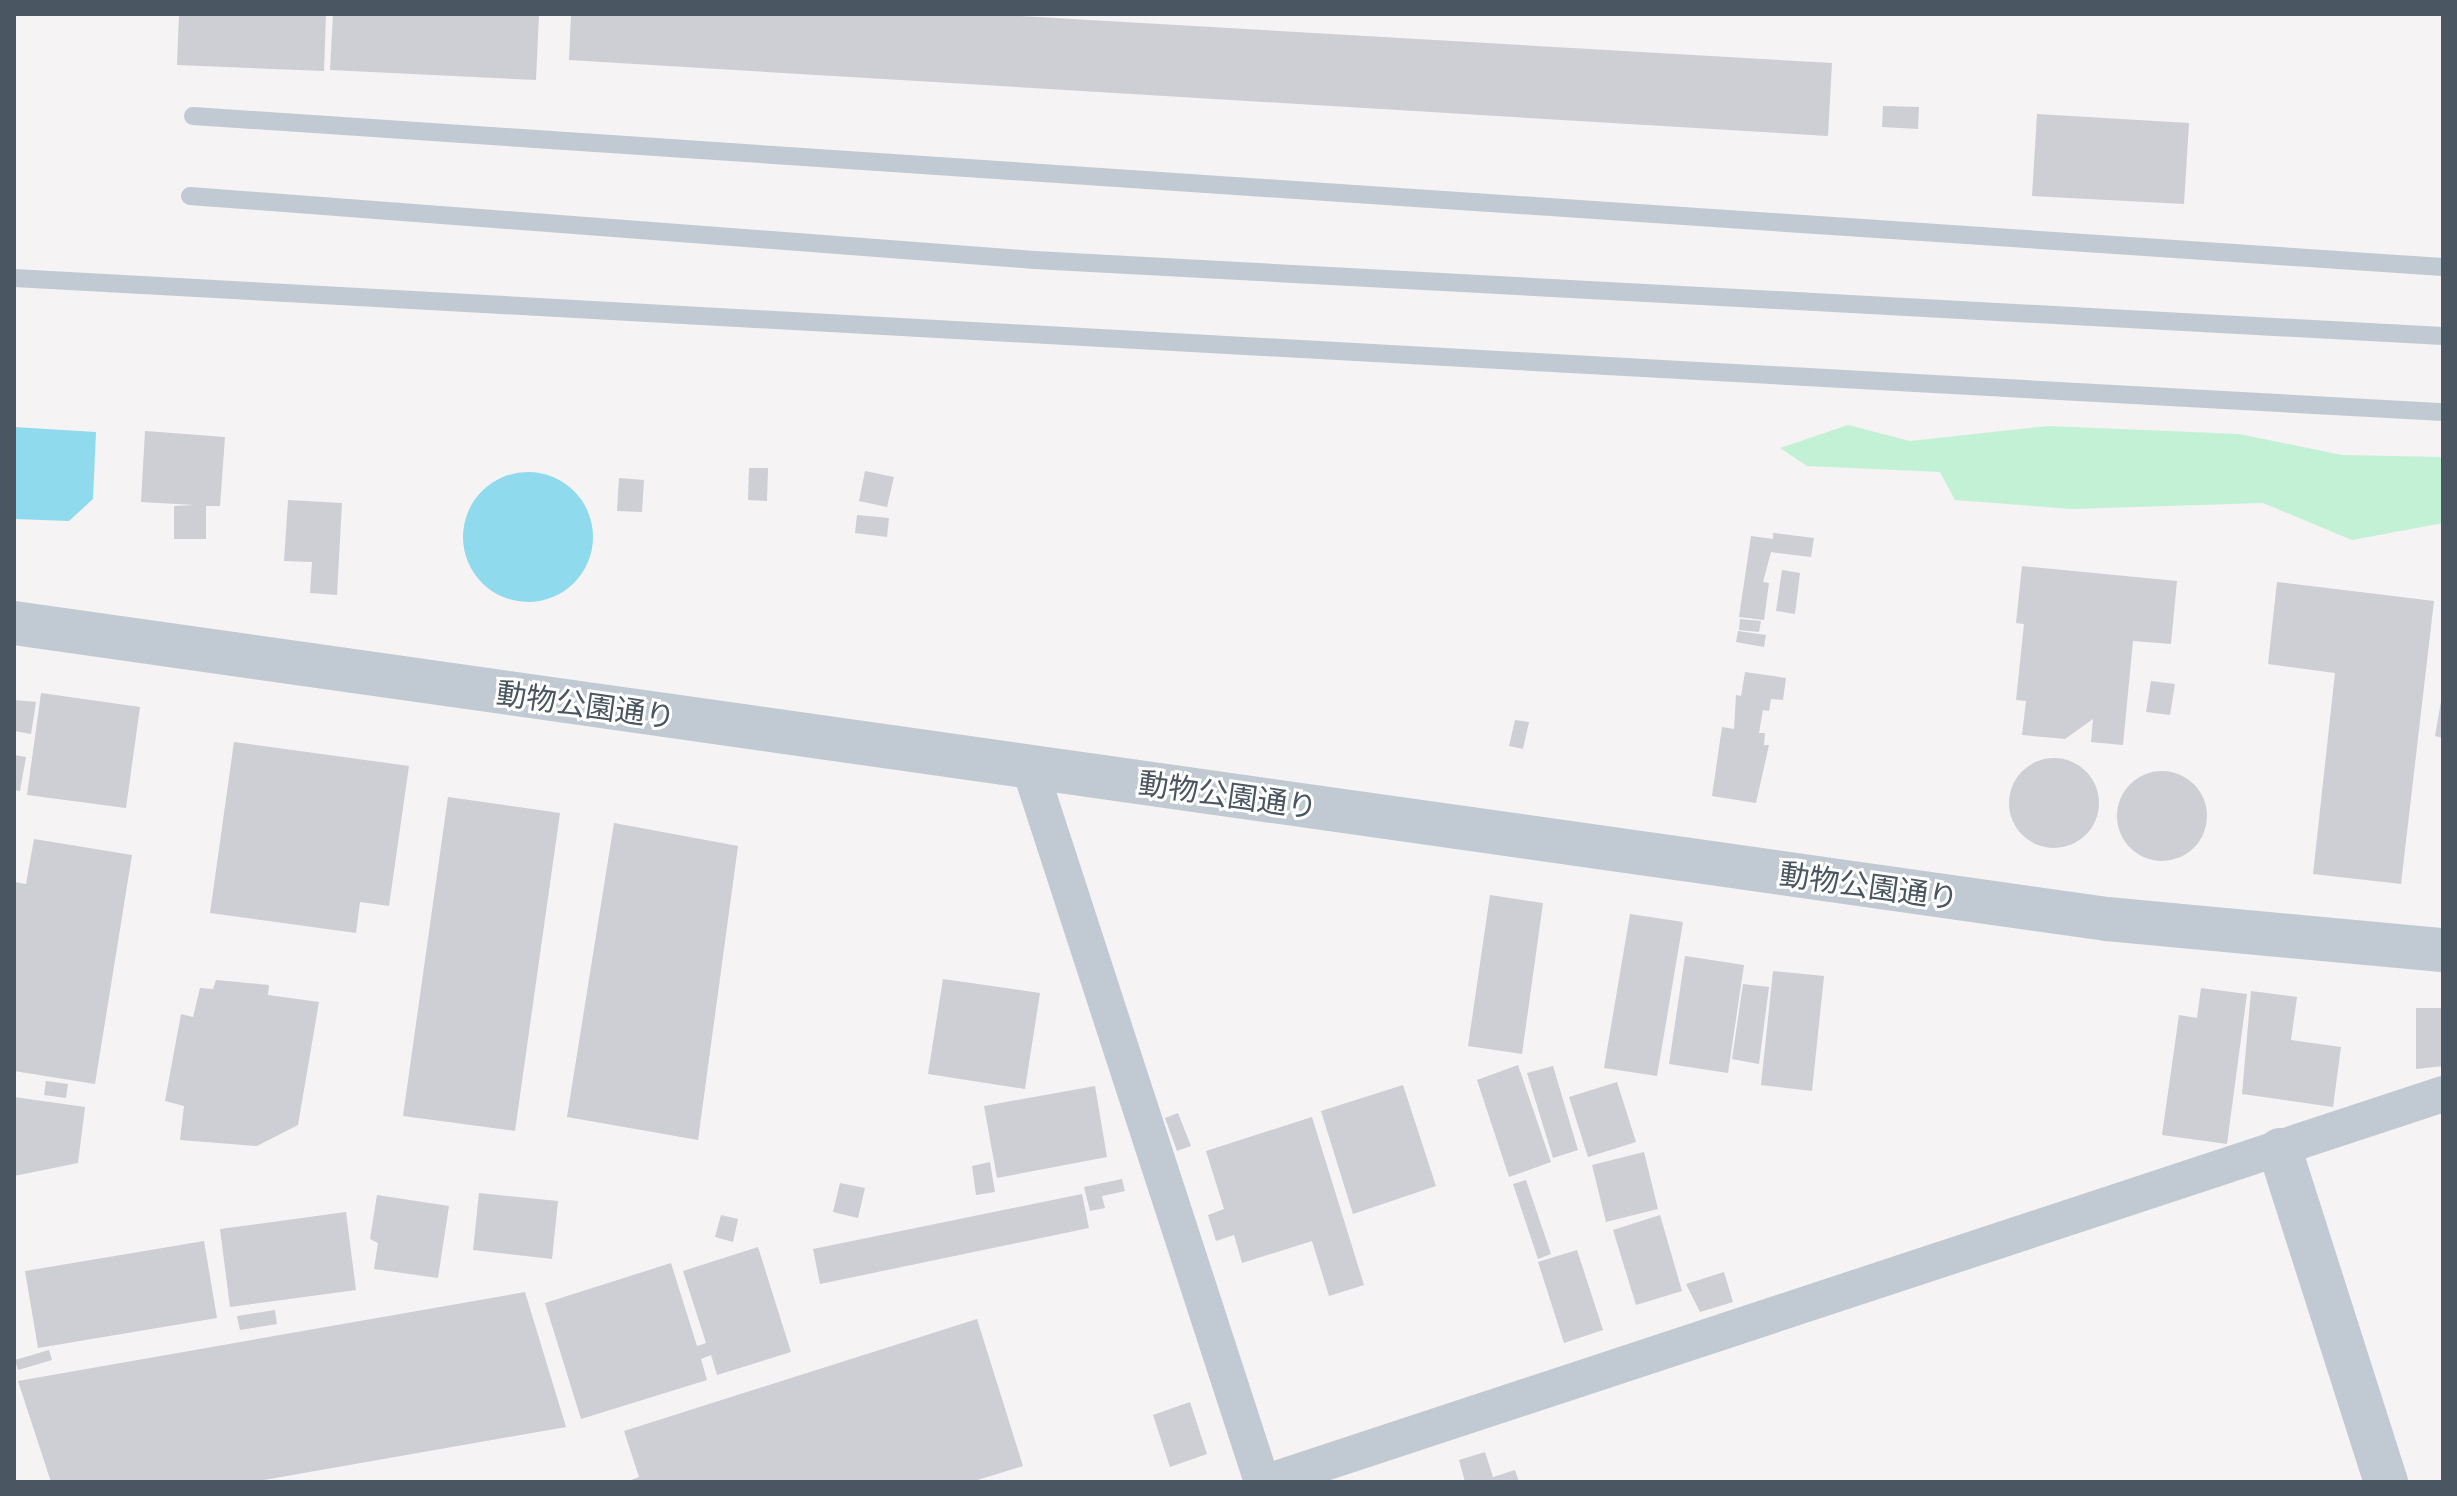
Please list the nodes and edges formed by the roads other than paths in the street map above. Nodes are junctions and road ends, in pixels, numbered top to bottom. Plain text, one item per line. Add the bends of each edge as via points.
1 (193, 116) dead end
2 (190, 196) dead end
3 (2443, 267) edge
4 (14, 278) edge
5 (2443, 336) edge
6 (2443, 412) edge
7 (14, 623) edge
8 (1029, 766) junction
9 (2443, 950) edge
10 (2443, 1094) edge
11 (2280, 1150) junction
12 (1264, 1482) edge
13 (2386, 1482) edge

1 - 3 lane
2 - 5 lane via 1051,261
4 - 6 lane
7 - 8 street, 動物公園通り
8 - 9 street, 動物公園通り via 2107,919
8 - 12 street
10 - 11 street
11 - 12 street
11 - 13 street

